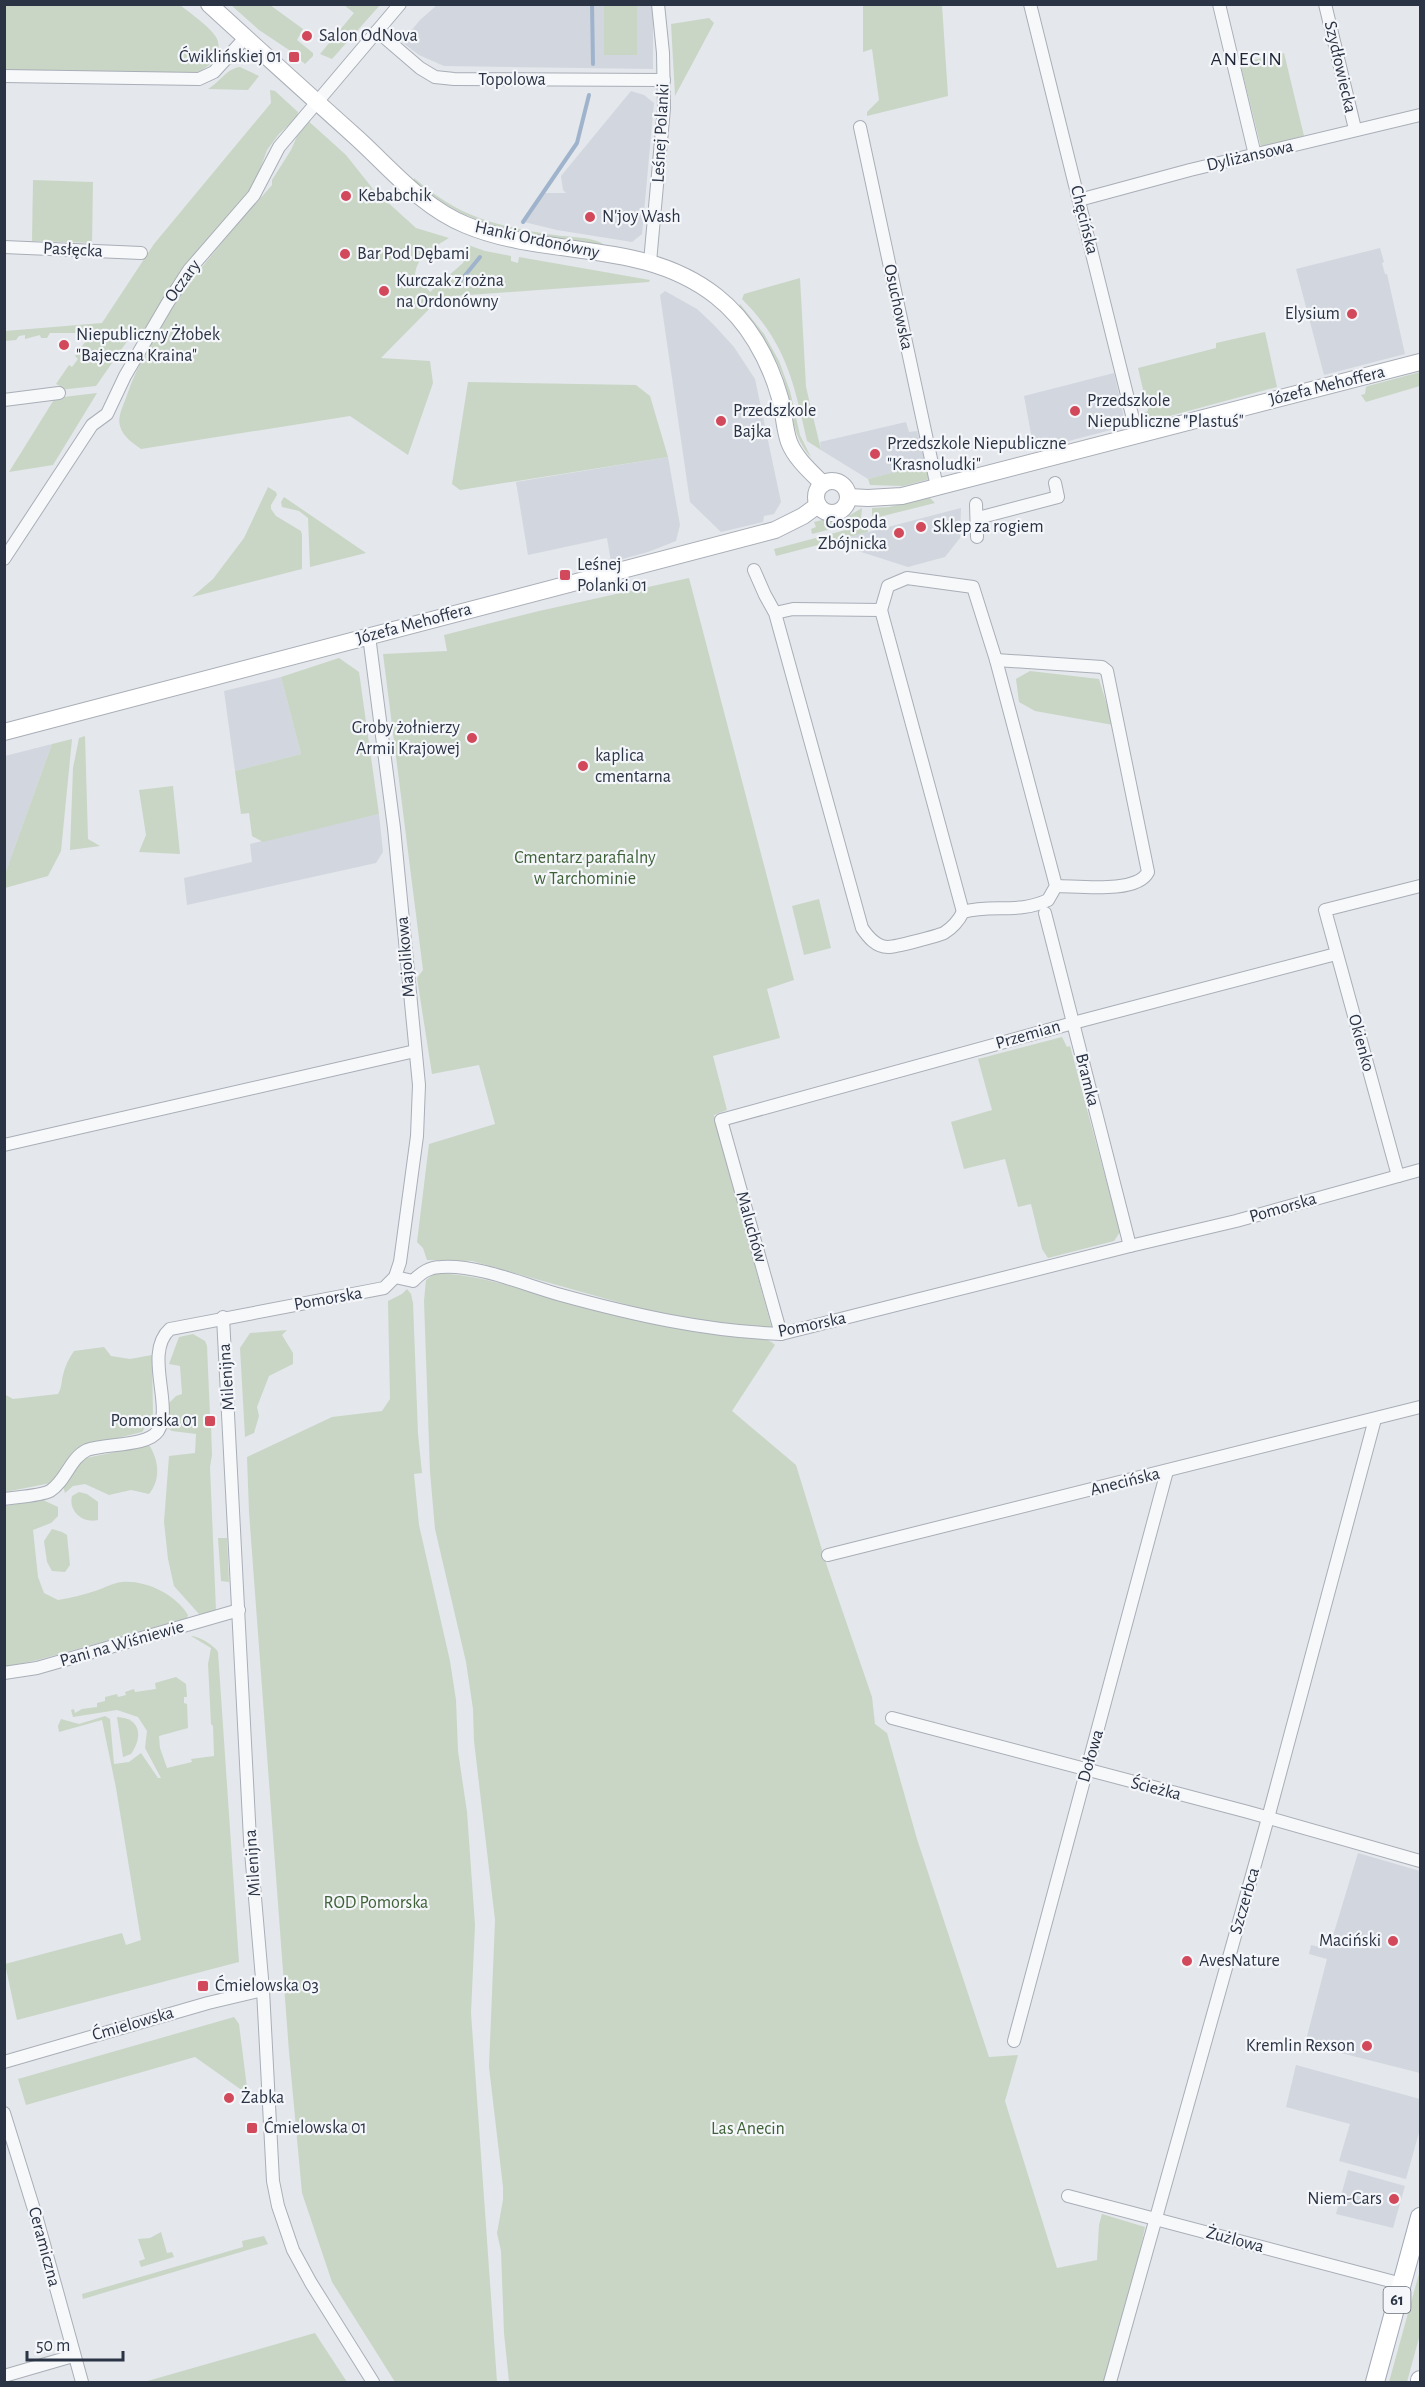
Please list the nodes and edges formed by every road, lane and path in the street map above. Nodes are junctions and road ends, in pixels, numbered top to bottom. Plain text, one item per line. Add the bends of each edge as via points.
1 (209, 4) edge
2 (400, 4) edge
3 (658, 4) edge
4 (1030, 4) edge
5 (1219, 4) edge
6 (1325, 4) edge
7 (377, 31) junction
8 (245, 38) junction
9 (4, 76) edge
10 (664, 80) junction
11 (316, 102) junction
12 (1420, 115) edge
13 (860, 127) dead end
14 (1355, 129) junction
15 (1255, 155) junction
16 (1079, 200) junction
17 (4, 247) edge
18 (141, 253) dead end
19 (650, 262) junction
20 (1420, 362) edge
21 (59, 393) dead end
22 (4, 400) edge
23 (1137, 435) junction
24 (1055, 483) dead end
25 (823, 484) junction
26 (937, 487) junction
27 (848, 496) junction
28 (976, 504) dead end
29 (818, 505) junction
30 (978, 518) junction
31 (977, 537) dead end
32 (4, 560) edge
33 (754, 570) dead end
34 (881, 610) junction
35 (776, 613) junction
36 (369, 636) junction
37 (996, 660) junction
38 (4, 732) edge
39 (1056, 886) junction
40 (1420, 886) edge
41 (963, 912) junction
42 (1045, 913) dead end
43 (1336, 954) junction
44 (1073, 1023) junction
45 (415, 1051) junction
46 (721, 1120) joint
47 (4, 1145) edge
48 (1420, 1170) edge
49 (1398, 1176) junction
50 (1130, 1246) junction
51 (395, 1277) junction
52 (223, 1317) junction
53 (781, 1334) junction
54 (1420, 1407) edge
55 (1375, 1419) junction
56 (1167, 1471) junction
57 (4, 1499) edge
58 (828, 1556) dead end
59 (239, 1611) junction
60 (4, 1673) edge
61 (892, 1718) dead end
62 (1088, 1771) junction
63 (1268, 1818) junction
64 (1420, 1861) edge
65 (263, 1990) junction
66 (1014, 2041) dead end
67 (4, 2062) edge
68 (4, 2113) edge
69 (1068, 2196) dead end
70 (1420, 2217) edge
71 (1156, 2220) junction
72 (1402, 2284) junction
73 (74, 2356) junction
74 (4, 2376) edge
75 (82, 2382) edge
76 (374, 2382) edge
77 (1110, 2382) edge
78 (1375, 2382) edge

1 - 8 street, Hanki Ordonówny
2 - 7 street, Oczary
3 - 10 street, Leśnej Polanki
4 - 16 street, Chęcińska
5 - 15 street
6 - 14 street, Szydłowiecka
7 - 10 street, Topolowa via 435,76
7 - 11 street, Oczary
8 - 9 street via 214,72 199,79
8 - 11 street, Hanki Ordonówny
10 - 19 street, Leśnej Polanki via 663,134
11 - 19 street, Hanki Ordonówny via 423,199 452,219 503,237
11 - 32 street, Oczary via 279,147 254,195 189,270 157,319 107,414 92,425
12 - 14 street, Dyliżansowa
13 - 26 street, Osuchowska
14 - 15 street, Dyliżansowa
15 - 16 street, Dyliżansowa
16 - 23 street, Chęcińska
17 - 18 street, Pasłęcka
19 - 25 street, Hanki Ordonówny via 701,285 744,325 765,356 780,397 790,443
20 - 23 street, Józefa Mehoffera
21 - 22 street
23 - 26 street, Józefa Mehoffera
24 - 30 street via 1058,497
25 - 27 street via 836,481
25 - 29 street via 816,497
26 - 27 street, Józefa Mehoffera via 902,496
27 - 29 street via 843,509 837,512
28 - 30 street
29 - 36 street, Józefa Mehoffera via 776,530
30 - 31 street
33 - 35 street
34 - 35 street via 793,609
34 - 37 street via 888,586 906,578 974,587
34 - 41 street
35 - 41 street via 862,928 874,943 887,948 944,933
36 - 38 street, Józefa Mehoffera
36 - 45 street, Majolikowa via 394,828
37 - 39 street
37 - 39 street via 1102,667 1107,671 1148,872 1132,884
39 - 41 street via 1042,903
40 - 43 street, Okienko via 1325,910
42 - 44 street, Bramka
43 - 44 street, Przemian
43 - 49 street, Okienko
44 - 46 street, Przemian
44 - 50 street, Bramka
45 - 47 street
45 - 51 street, Majolikowa via 419,1085 417,1136
46 - 53 street, Maluchów
48 - 49 street, Pomorska
49 - 50 street, Pomorska
50 - 53 street, Pomorska
51 - 52 street, Pomorska via 384,1288
51 - 53 street, Pomorska via 413,1281 423,1272 442,1266 483,1272 692,1326
52 - 57 street, Pomorska via 170,1329 162,1340 162,1419 158,1431 145,1440 84,1452 49,1491
52 - 59 street, Milenijna
54 - 55 street, Anecińska
55 - 56 street, Anecińska
55 - 63 street, Szczerbca
56 - 58 street, Anecińska
56 - 62 street, Dołowa
59 - 60 street, Pani na Wiśniewie via 37,1668
59 - 65 street, Milenijna via 250,1840
61 - 62 street, Ścieżka
62 - 63 street, Ścieżka
62 - 66 street, Dołowa
63 - 64 street, Ścieżka
63 - 71 street, Szczerbca
65 - 67 street, Ćmielowska
65 - 76 street, Milenijna via 268,2119 278,2206 293,2250
68 - 73 street, Ceramiczna
69 - 71 street, Żużlowa
70 - 72 main road, 61
71 - 72 street, Żużlowa
71 - 77 street, Szczerbca
72 - 78 main road, 61
73 - 74 street
73 - 75 street, Ceramiczna

